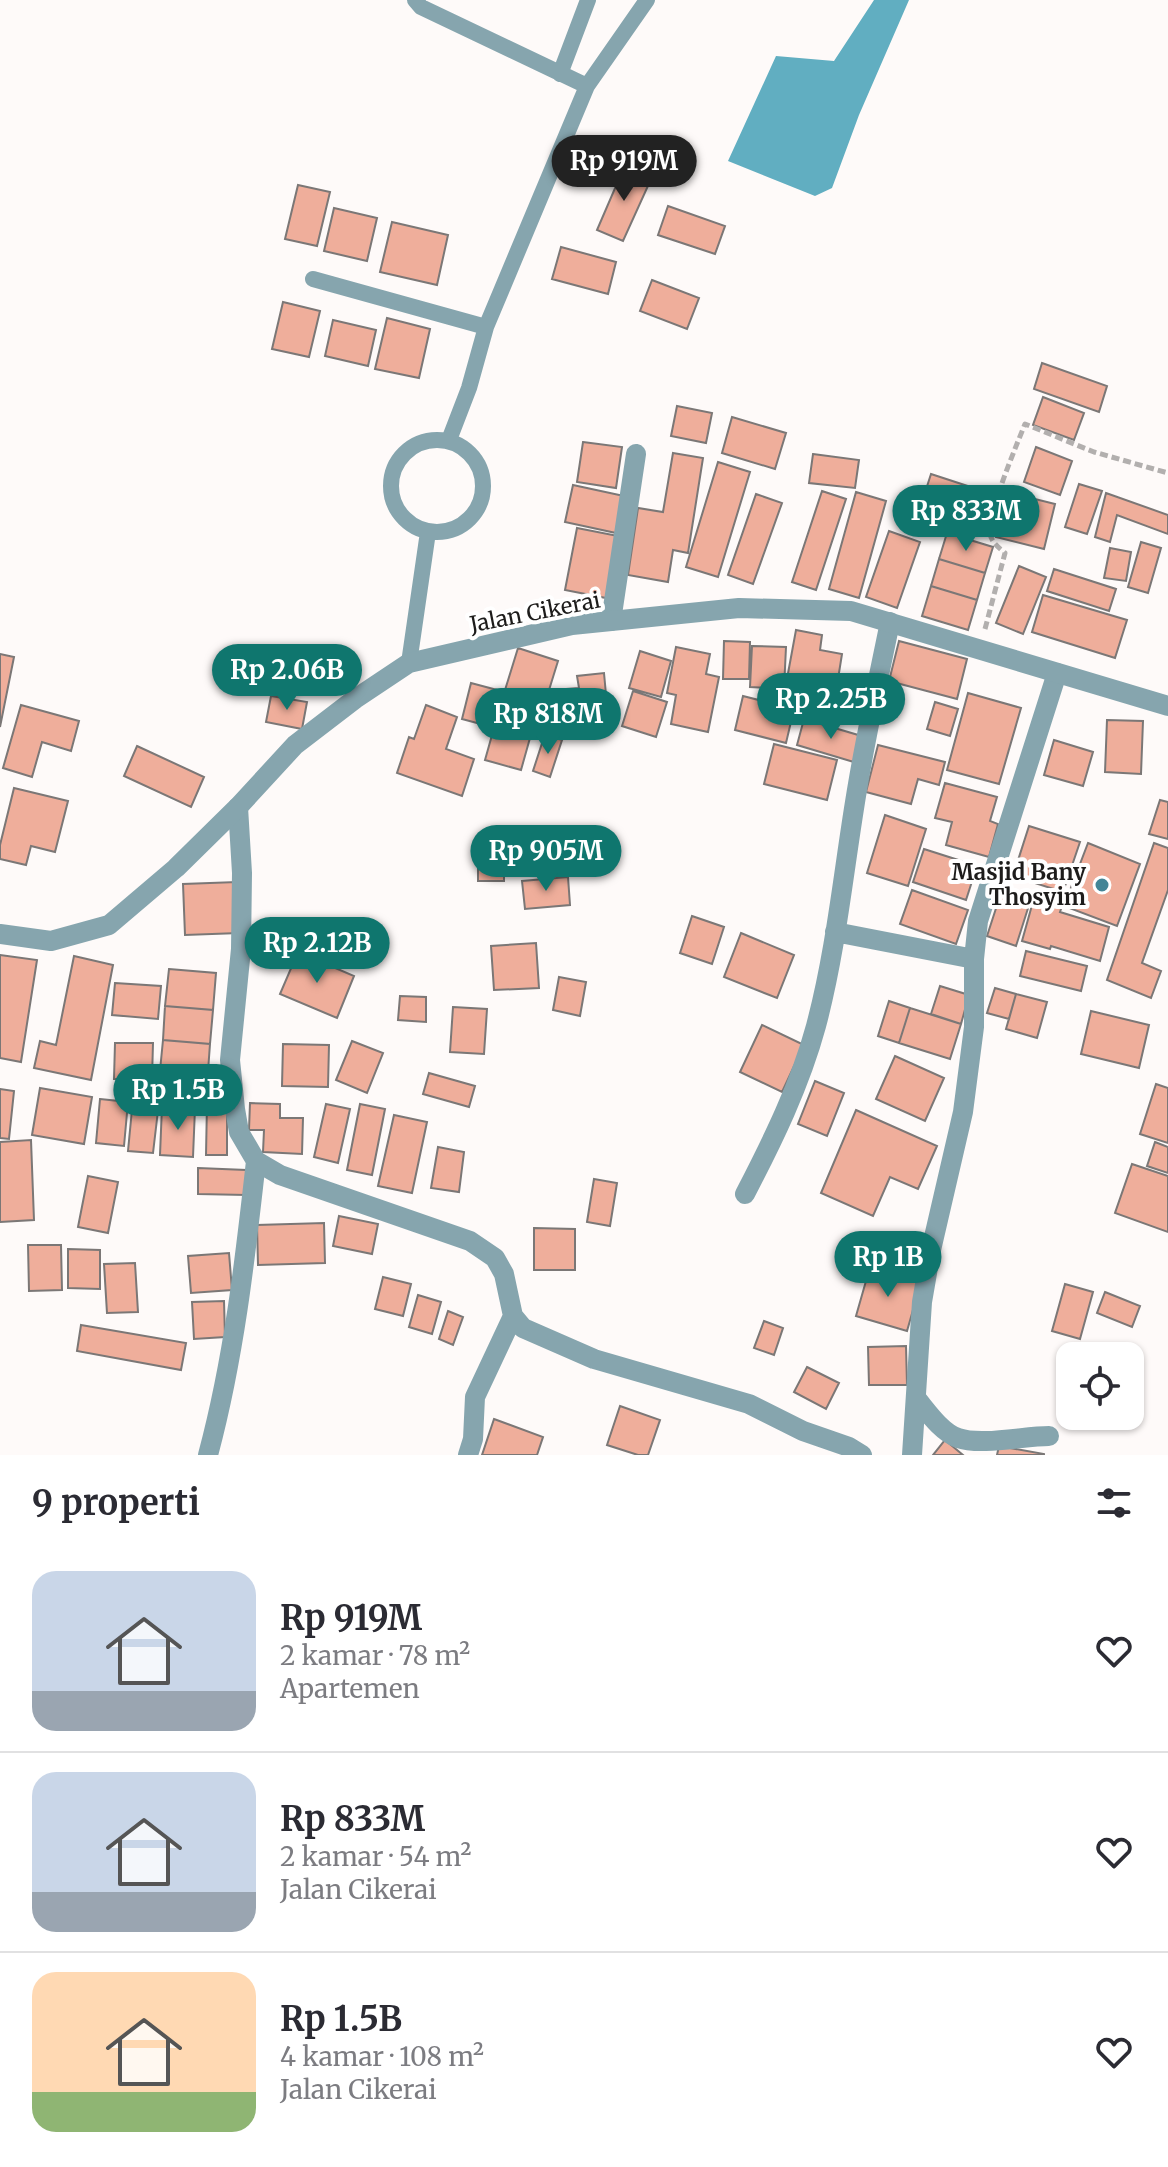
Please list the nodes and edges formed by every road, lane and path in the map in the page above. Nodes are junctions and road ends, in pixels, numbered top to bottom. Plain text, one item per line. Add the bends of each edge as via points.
1 (415, 0) edge
2 (588, 0) edge
3 (647, 0) edge
4 (560, 74) junction
5 (587, 86) junction
6 (313, 279) dead end
7 (486, 327) junction
8 (449, 440) junction
9 (636, 454) dead end
10 (1168, 473) edge
11 (428, 532) junction
12 (611, 621) junction
13 (890, 622) junction
14 (978, 649) junction
15 (409, 663) junction
16 (1057, 673) junction
17 (1168, 706) edge
18 (238, 807) junction
19 (835, 932) junction
20 (0, 934) edge
21 (974, 959) junction
22 (256, 1161) junction
23 (745, 1194) dead end
24 (513, 1316) junction
25 (916, 1398) junction
26 (1049, 1436) dead end
27 (208, 1455) edge
28 (468, 1455) edge
29 (862, 1455) edge
30 (912, 1455) edge

1 - 4 lane
2 - 4 lane
3 - 5 lane
4 - 5 lane
5 - 7 lane
6 - 7 lane
7 - 8 lane
8 - 11 lane via 467,450 479,466 484,486 479,506 466,522 448,531
8 - 11 lane via 428,439 409,448 395,465 389,485 395,506 408,523
9 - 12 street
10 - 14 path via 1094,452 1025,424 989,531 1005,553
11 - 15 lane
12 - 13 street, Jalan Cikerai via 739,608 851,611
12 - 15 street, Jalan Cikerai via 572,625
13 - 14 street, Jalan Cikerai
13 - 19 street
14 - 16 street, Jalan Cikerai
15 - 18 street, Jalan Cikerai via 295,745
16 - 17 street, Jalan Cikerai
16 - 21 street via 987,887
18 - 20 street, Jalan Cikerai via 109,925 51,941
18 - 22 street via 241,949 230,1060 239,1132
19 - 21 street
19 - 23 street via 799,1079
21 - 25 street via 974,1027 963,1112 922,1302
22 - 24 street via 280,1175 470,1241 500,1266
22 - 27 street via 232,1348
24 - 28 street via 475,1397
24 - 29 street via 523,1328 594,1359 749,1404
25 - 26 street via 957,1438
25 - 30 street

